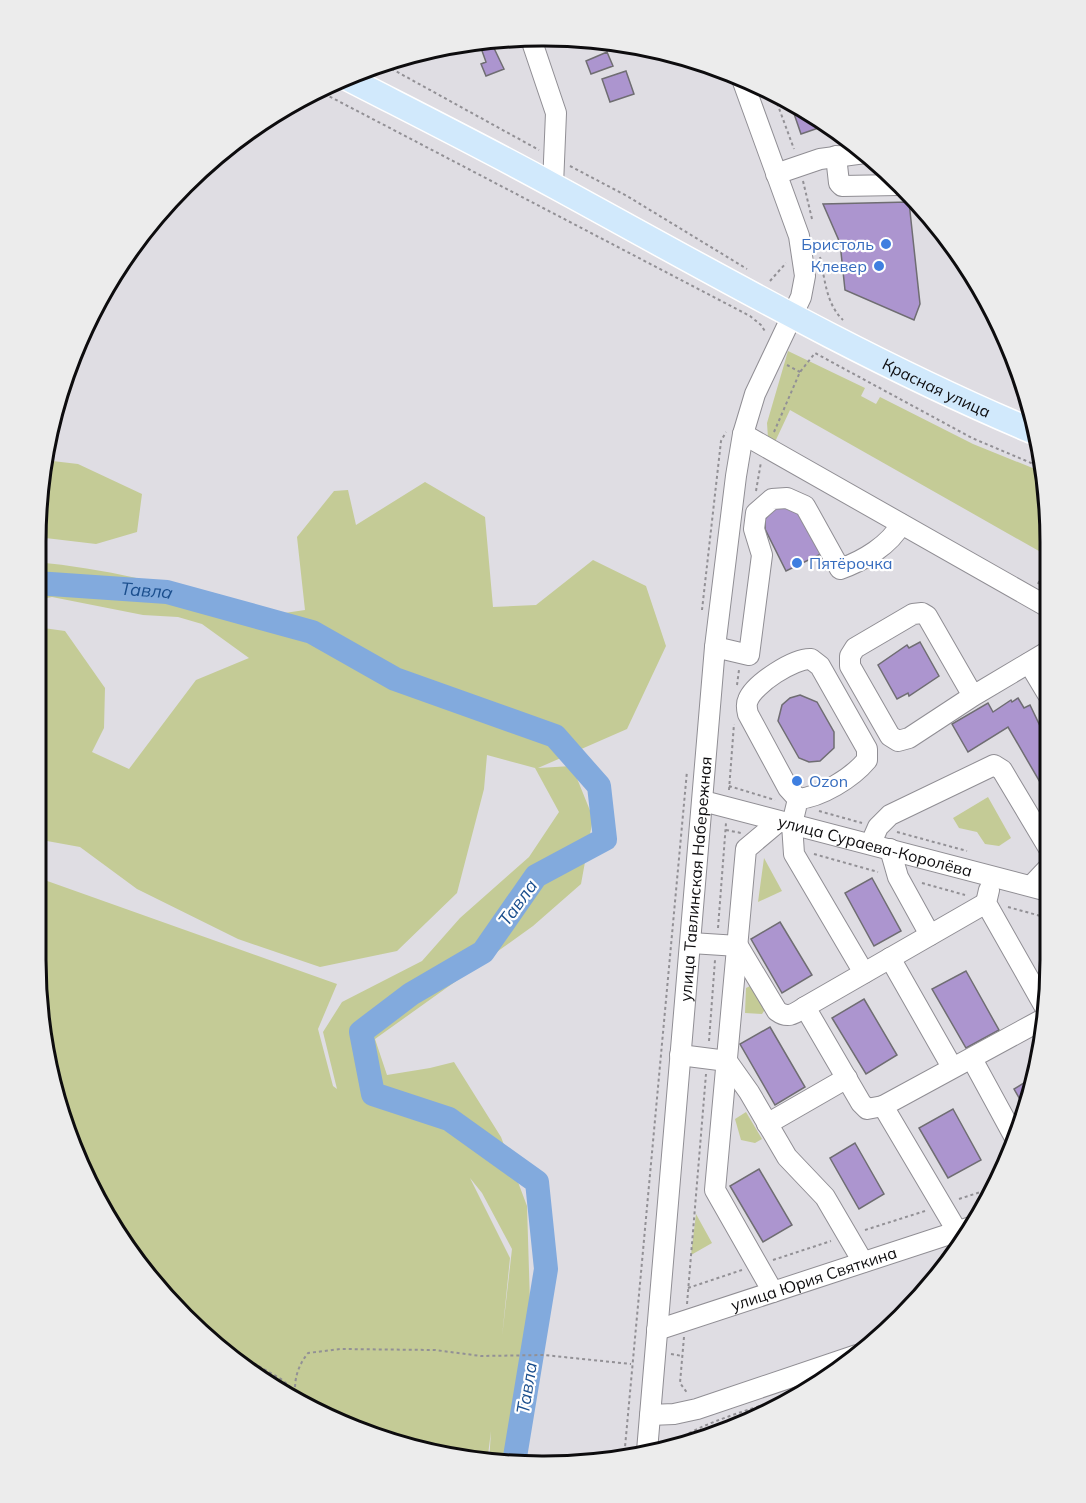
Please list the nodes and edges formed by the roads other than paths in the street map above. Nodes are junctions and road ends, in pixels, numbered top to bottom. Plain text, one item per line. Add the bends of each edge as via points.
1 (534, 47) edge
2 (356, 83) edge
3 (746, 90) edge
4 (851, 154) edge
5 (836, 156) junction
6 (776, 174) junction
7 (887, 185) edge
8 (553, 186) junction
9 (793, 316) junction
10 (1026, 429) edge
11 (743, 434) junction
12 (901, 524) junction
13 (1040, 596) edge
14 (715, 647) junction
15 (1040, 656) edge
16 (1029, 663) junction
17 (1040, 681) edge
18 (973, 696) junction
19 (798, 799) junction
20 (703, 801) junction
21 (785, 823) junction
22 (1040, 834) edge
23 (881, 846) junction
24 (992, 877) junction
25 (1040, 889) edge
26 (986, 902) junction
27 (930, 935) junction
28 (691, 943) junction
29 (738, 946) junction
30 (890, 958) junction
31 (864, 973) junction
32 (1038, 994) edge
33 (805, 1007) junction
34 (1035, 1024) edge
35 (680, 1055) junction
36 (972, 1059) junction
37 (727, 1061) junction
38 (952, 1066) junction
39 (847, 1078) junction
40 (883, 1106) junction
41 (767, 1124) junction
42 (1010, 1129) edge
43 (962, 1226) edge
44 (959, 1231) edge
45 (863, 1263) junction
46 (773, 1292) junction
47 (657, 1330) junction
48 (827, 1367) edge
49 (650, 1415) junction
50 (647, 1445) edge

1 - 8 street via 556,113
2 - 8 main road, Красная улица
3 - 6 street
4 - 5 street
5 - 6 street
5 - 7 street via 842,186
6 - 9 street, улица Тавлинская Набережная via 804,257 805,276
8 - 9 main road, Красная улица
9 - 10 main road, Красная улица via 847,334 976,407
9 - 11 street, улица Тавлинская Набережная via 755,394
11 - 12 street
11 - 14 street, улица Тавлинская Набережная
12 - 13 street
12 - 14 street via 894,536 855,564 840,569 805,506 787,498 772,499 756,513 754,529 762,555 748,656
14 - 20 street, улица Тавлинская Набережная
15 - 16 street
16 - 17 street
16 - 18 street
18 - 18 street via 909,738 898,741 890,736 849,666 850,656 855,648 913,614 922,613
19 - 19 street via 813,797 867,760 867,749 820,666 811,658 802,658 768,679 746,702 748,714 788,788
19 - 21 street
20 - 21 street, улица Сураева-Королёва
20 - 28 street, улица Тавлинская Набережная
21 - 23 street, улица Сураева-Королёва
21 - 29 street via 746,849
21 - 31 street via 794,854
22 - 23 street via 1002,770 994,765 890,815 878,827
23 - 24 street, улица Сураева-Королёва
23 - 27 street
24 - 25 street, улица Сураева-Королёва
24 - 26 street
26 - 27 street
26 - 32 street
27 - 30 street
28 - 29 street
28 - 35 street, улица Тавлинская Набережная
29 - 33 street via 777,1011 791,1016
29 - 37 street
30 - 31 street
30 - 38 street
31 - 33 street
33 - 39 street
34 - 36 street
35 - 37 street
35 - 47 street, улица Тавлинская Набережная
36 - 38 street
36 - 42 street
37 - 41 street
37 - 46 street via 715,1191
38 - 40 street
39 - 40 street via 867,1109
39 - 41 street
40 - 43 street
41 - 45 street via 787,1157 825,1197
44 - 45 street, улица Юрия Святкина
45 - 46 street, улица Юрия Святкина
46 - 47 street, улица Юрия Святкина
47 - 49 street, улица Тавлинская Набережная
48 - 49 street via 700,1418
49 - 50 street, улица Тавлинская Набережная

